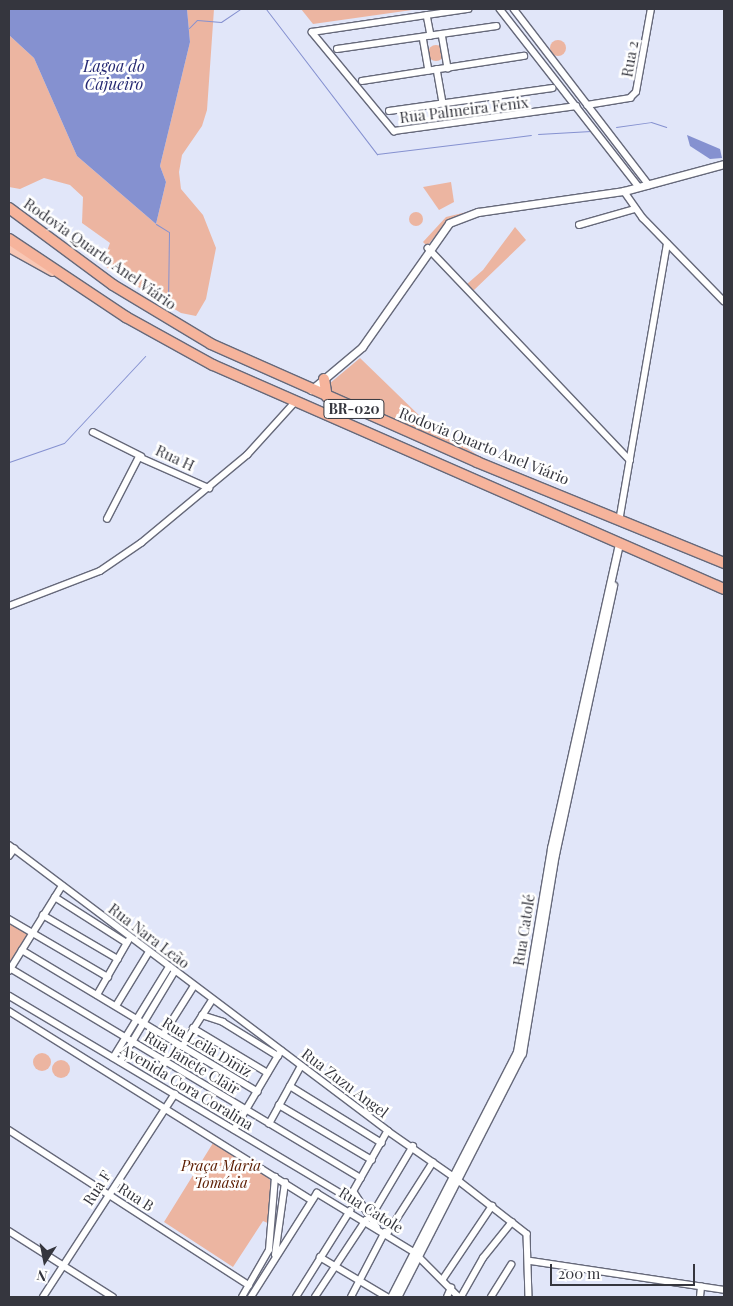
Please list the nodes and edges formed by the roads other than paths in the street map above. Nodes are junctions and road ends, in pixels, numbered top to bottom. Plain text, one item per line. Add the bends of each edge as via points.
1 (468, 9) edge
2 (500, 9) edge
3 (514, 9) edge
4 (651, 9) edge
5 (427, 15) junction
6 (496, 26) dead end
7 (442, 34) junction
8 (431, 36) junction
9 (423, 37) junction
10 (337, 49) dead end
11 (524, 56) dead end
12 (448, 68) junction
13 (437, 69) junction
14 (429, 70) junction
15 (362, 81) dead end
16 (552, 88) dead end
17 (443, 103) junction
18 (587, 104) junction
19 (576, 106) junction
20 (389, 111) dead end
21 (724, 164) edge
22 (649, 185) junction
23 (639, 187) junction
24 (624, 191) junction
25 (9, 208) edge
26 (635, 209) junction
27 (9, 214) edge
28 (20, 216) junction
29 (579, 225) dead end
30 (9, 239) edge
31 (667, 244) junction
32 (9, 247) edge
33 (428, 248) junction
34 (66, 278) junction
35 (724, 301) edge
36 (260, 367) junction
37 (324, 379) junction
38 (250, 381) junction
39 (311, 390) junction
40 (327, 397) junction
41 (296, 401) junction
42 (350, 407) junction
43 (342, 423) junction
44 (93, 432) dead end
45 (141, 456) junction
46 (630, 460) junction
47 (209, 488) junction
48 (620, 516) junction
49 (107, 519) dead end
50 (621, 544) junction
51 (724, 562) edge
52 (724, 589) edge
53 (9, 606) edge
54 (11, 847) edge
55 (9, 856) edge
56 (62, 886) junction
57 (55, 897) junction
58 (43, 915) junction
59 (9, 919) edge
60 (33, 933) junction
61 (129, 940) junction
62 (22, 950) junction
63 (149, 952) junction
64 (118, 959) junction
65 (169, 967) junction
66 (10, 970) edge
67 (175, 971) junction
68 (108, 977) junction
69 (194, 986) junction
70 (97, 996) junction
71 (11, 998) edge
72 (212, 1000) junction
73 (116, 1006) junction
74 (9, 1009) edge
75 (202, 1015) junction
76 (137, 1019) junction
77 (143, 1023) junction
78 (193, 1028) junction
79 (163, 1035) junction
80 (126, 1037) junction
81 (132, 1041) junction
82 (182, 1047) junction
83 (276, 1047) joint
84 (280, 1054) junction
85 (113, 1058) junction
86 (120, 1062) junction
87 (301, 1066) junction
88 (268, 1073) junction
89 (290, 1086) junction
90 (258, 1092) junction
91 (175, 1094) junction
92 (279, 1105) junction
93 (164, 1108) junction
94 (246, 1110) junction
95 (269, 1124) junction
96 (9, 1130) edge
97 (234, 1130) junction
98 (388, 1131) junction
99 (382, 1143) junction
100 (413, 1146) junction
101 (372, 1160) junction
102 (433, 1162) junction
103 (276, 1178) junction
104 (362, 1178) junction
105 (456, 1179) junction
106 (285, 1183) junction
107 (108, 1194) junction
108 (353, 1194) junction
109 (312, 1196) junction
110 (492, 1206) junction
111 (350, 1211) junction
112 (372, 1215) junction
113 (366, 1220) junction
114 (512, 1222) junction
115 (377, 1227) junction
116 (9, 1231) edge
117 (386, 1233) junction
118 (417, 1254) junction
119 (320, 1257) junction
120 (274, 1259) junction
121 (531, 1261) junction
122 (63, 1265) junction
123 (511, 1265) dead end
124 (335, 1267) junction
125 (443, 1279) junction
126 (360, 1282) junction
127 (250, 1285) junction
128 (701, 1287) junction
129 (451, 1288) junction
130 (724, 1290) edge
131 (43, 1297) edge
132 (113, 1297) edge
133 (242, 1297) edge
134 (251, 1297) edge
135 (296, 1297) edge
136 (315, 1297) edge
137 (351, 1297) edge
138 (389, 1297) edge
139 (397, 1297) edge
140 (447, 1297) edge
141 (460, 1297) edge
142 (491, 1297) edge
143 (529, 1297) edge
144 (700, 1297) edge

1 - 5 street
2 - 19 street
3 - 18 street
4 - 18 street, Rua 2 via 636,92 630,98
5 - 8 street
5 - 19 street, Rua Palmeira Fenix via 312,32 394,131
6 - 7 street
7 - 8 street
7 - 12 street
8 - 9 street
9 - 10 street
9 - 14 street
11 - 12 street
12 - 13 street
13 - 14 street
13 - 17 street
14 - 15 street
16 - 17 street
17 - 20 street
18 - 22 street
19 - 23 street
21 - 22 street
22 - 23 street
23 - 24 street
24 - 26 street
24 - 33 street via 463,216 450,223
25 - 28 highway, Rodovia Quarto Anel Viário / BR-020
26 - 29 street
26 - 31 street
27 - 28 highway
28 - 36 highway, Rodovia Quarto Anel Viário / BR-020 via 141,304
30 - 34 highway, BR-020
31 - 35 street
31 - 46 street
32 - 34 main road, BR-020
33 - 37 street via 362,347
33 - 46 street
34 - 38 highway, BR-020 via 167,341
36 - 38 highway
36 - 39 highway, Rodovia Quarto Anel Viário / BR-020
37 - 39 street
37 - 40 highway
38 - 41 highway, BR-020
39 - 40 highway, Rodovia Quarto Anel Viário / BR-020
40 - 42 highway, Rodovia Quarto Anel Viário / BR-020
41 - 43 highway, BR-020
41 - 47 street
42 - 43 highway
42 - 48 highway, Rodovia Quarto Anel Viário / BR-020
43 - 50 highway, BR-020
44 - 45 street
45 - 47 street, Rua H
45 - 49 street, Rua H via 135,460
46 - 48 street
47 - 53 street via 100,572
48 - 51 highway, Rodovia Quarto Anel Viário / BR-020
50 - 52 highway, BR-020
50 - 105 street, Rua Catolé via 561,811 529,1007 514,1059
54 - 55 street
54 - 56 street, Rua Nara Leão
56 - 57 street
56 - 61 street, Rua Nara Leão
57 - 58 street
57 - 61 street, Rua Nara Leão
58 - 60 street
58 - 64 street
59 - 60 street
60 - 62 street
60 - 68 street
61 - 63 street, Rua Nara Leão
61 - 64 street
62 - 66 street
62 - 70 street, Rua Leila Diniz
63 - 65 street, Rua Nara Leão
63 - 73 street
64 - 68 street
65 - 67 street, Rua Nara Leão
65 - 76 street
66 - 80 street, Rua Janete Clair
67 - 69 street, Rua Nara Leão
67 - 77 street
68 - 70 street
69 - 72 street, Rua Nara Leão
69 - 79 street
70 - 73 street, Rua Leila Diniz
71 - 74 street
71 - 85 street, Avenida Cora Coralina
72 - 75 street
72 - 83 street, Rua Nara Leão
73 - 76 street, Rua Leila Diniz
74 - 93 street, Avenida Cora Coralina
75 - 78 street
75 - 84 street via 223,1022
76 - 77 street, Rua Leila Diniz
76 - 80 street
77 - 79 street, Rua Leila Diniz
77 - 81 street
78 - 82 street
78 - 88 street
79 - 82 street, Rua Leila Diniz
80 - 81 street, Rua Janete Clair
80 - 85 street
81 - 86 street
81 - 94 street, Rua Janete Clair
82 - 90 street, Rua Leila Diniz
83 - 84 street, Rua Zuzu Angel
84 - 87 street, Rua Zuzu Angel
84 - 88 street
85 - 86 street, Avenida Cora Coralina
86 - 91 street, Avenida Cora Coralina
87 - 89 street
87 - 98 street, Rua Zuzu Angel
88 - 90 street
89 - 92 street
89 - 99 street
90 - 94 street
91 - 93 street, Rua F
91 - 97 street, Avenida Cora Coralina
92 - 95 street
92 - 101 street
93 - 103 street, Avenida Cora Coralina
93 - 107 street, Rua F
94 - 95 street, Rua Janete Clair
94 - 97 street
95 - 104 street, Rua Janete Clair
96 - 107 street, Rua B
97 - 108 street, Avenida Cora Coralina via 346,1197
98 - 99 street, Rua Zuzu Angel
98 - 100 street
99 - 101 street, Rua Zuzu Angel
100 - 102 street
100 - 112 street
101 - 104 street, Rua Zuzu Angel
102 - 105 street
102 - 117 street
103 - 106 street, Avenida Cora Coralina
103 - 127 street via 269,1250
104 - 108 street, Rua Zuzu Angel
105 - 110 street
105 - 118 street, Rua Catolé
106 - 109 street, Avenida Cora Coralina
106 - 120 street
107 - 122 street, Rua F
107 - 127 street, Rua B
108 - 112 street
109 - 111 street, Rua Catole
109 - 120 street
110 - 114 street
110 - 125 street
111 - 113 street, Rua Catole
111 - 119 street
112 - 115 street
113 - 115 street, Rua Catole
113 - 124 street
114 - 121 street via 527,1234
114 - 141 street via 483,1258
115 - 117 street, Rua Catole
116 - 122 street
117 - 118 street, Rua Catole
117 - 126 street
118 - 125 street, Rua Catole
118 - 138 street, Rua Catolé
118 - 139 street, Rua Catolé
119 - 124 street
119 - 135 street
120 - 134 street
121 - 128 street
121 - 143 street
122 - 131 street, Rua F
122 - 132 street
123 - 142 street
124 - 126 street
124 - 136 street
125 - 129 street, Rua Catole
126 - 137 street
126 - 138 street
127 - 133 street
128 - 130 street
128 - 144 street
129 - 140 street
129 - 141 street, Rua Catole

